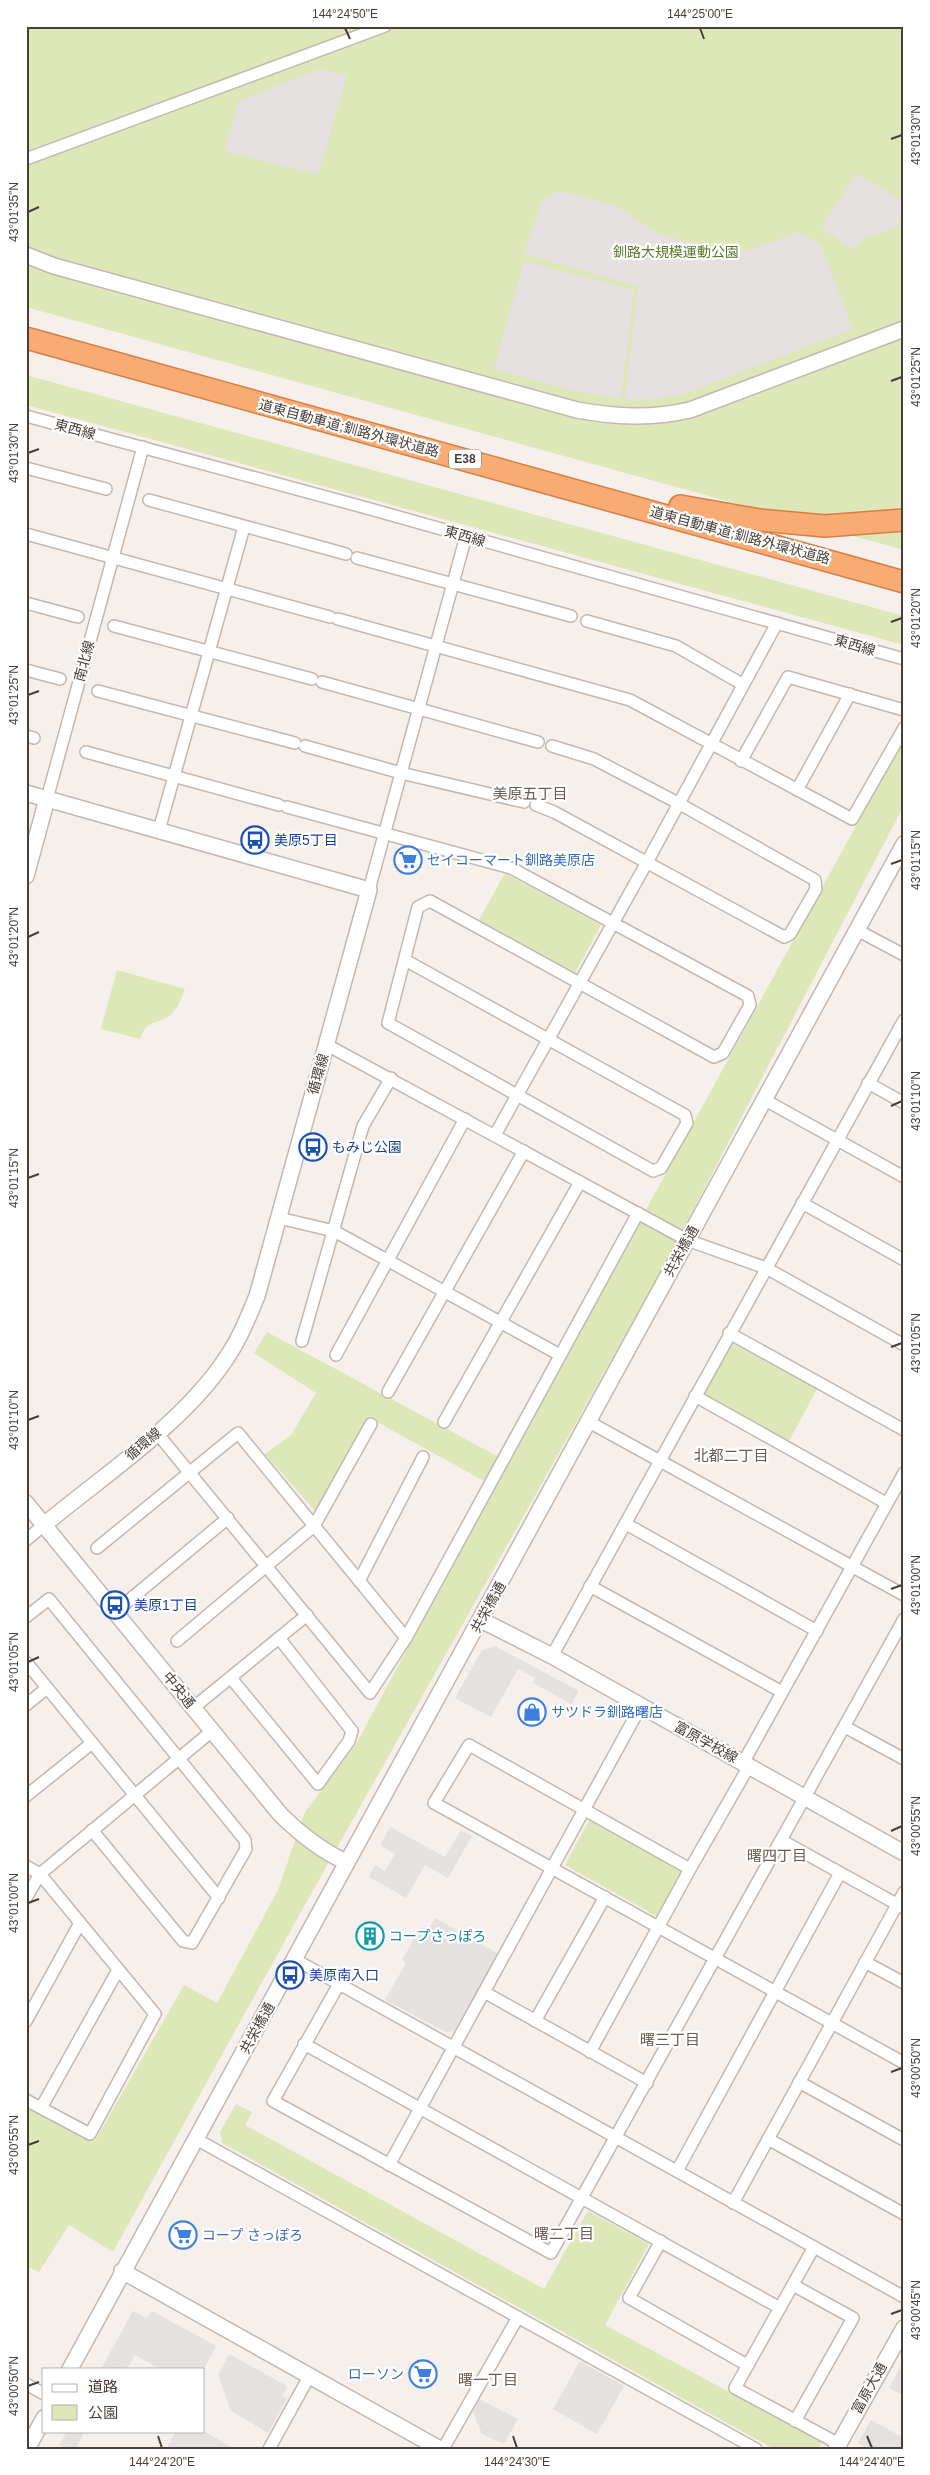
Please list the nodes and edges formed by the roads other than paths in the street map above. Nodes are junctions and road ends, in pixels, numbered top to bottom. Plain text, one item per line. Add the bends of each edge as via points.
1 (385, 26) edge
2 (26, 159) edge
3 (26, 255) edge
4 (904, 329) edge
5 (26, 330) edge
6 (26, 338) edge
7 (26, 416) edge
8 (143, 447) junction
9 (26, 468) edge
10 (106, 488) dead end
11 (149, 500) dead end
12 (646, 500) junction
13 (904, 520) edge
14 (244, 527) junction
15 (26, 534) edge
16 (466, 536) junction
17 (113, 558) junction
18 (904, 573) edge
19 (904, 582) edge
20 (454, 584) junction
21 (226, 590) junction
22 (26, 603) edge
23 (571, 616) dead end
24 (78, 617) dead end
25 (586, 621) dead end
26 (777, 622) junction
27 (114, 626) dead end
28 (437, 646) junction
29 (208, 652) junction
30 (904, 659) edge
31 (26, 670) edge
32 (60, 679) dead end
33 (742, 684) junction
34 (98, 691) dead end
35 (850, 694) junction
36 (419, 710) junction
37 (904, 710) edge
38 (192, 715) junction
39 (904, 728) edge
40 (538, 742) dead end
41 (710, 744) junction
42 (552, 746) dead end
43 (86, 752) dead end
44 (741, 761) junction
45 (402, 773) junction
46 (175, 777) junction
47 (797, 790) junction
48 (26, 793) edge
49 (48, 799) junction
50 (524, 802) dead end
51 (678, 803) junction
52 (536, 805) dead end
53 (159, 830) junction
54 (385, 835) junction
55 (904, 844) edge
56 (646, 864) junction
57 (26, 876) edge
58 (369, 890) junction
59 (613, 921) junction
60 (857, 930) junction
61 (904, 955) edge
62 (405, 960) junction
63 (579, 983) junction
64 (903, 1025) edge
65 (548, 1040) junction
66 (327, 1045) junction
67 (391, 1078) junction
68 (868, 1083) junction
69 (517, 1095) junction
70 (765, 1100) junction
71 (904, 1102) edge
72 (465, 1118) junction
73 (495, 1135) junction
74 (837, 1140) junction
75 (524, 1151) junction
76 (904, 1177) edge
77 (580, 1182) junction
78 (802, 1203) junction
79 (638, 1213) junction
80 (279, 1218) junction
81 (334, 1231) junction
82 (687, 1240) junction
83 (387, 1260) junction
84 (904, 1260) edge
85 (766, 1268) junction
86 (444, 1292) junction
87 (501, 1324) junction
88 (728, 1334) junction
89 (302, 1341) dead end
90 (904, 1345) edge
91 (336, 1354) dead end
92 (560, 1355) junction
93 (388, 1392) dead end
94 (695, 1396) junction
95 (444, 1422) dead end
96 (589, 1422) junction
97 (371, 1424) dead end
98 (904, 1430) edge
99 (157, 1432) junction
100 (423, 1458) dead end
101 (660, 1460) junction
102 (190, 1472) junction
103 (904, 1472) edge
104 (26, 1503) edge
105 (886, 1503) junction
106 (228, 1518) junction
107 (44, 1524) junction
108 (626, 1524) junction
109 (314, 1526) junction
110 (26, 1540) edge
111 (97, 1548) dead end
112 (267, 1566) junction
113 (852, 1567) junction
114 (359, 1581) junction
115 (590, 1586) junction
116 (904, 1594) edge
117 (116, 1612) junction
118 (307, 1615) junction
119 (26, 1617) edge
120 (904, 1619) edge
121 (481, 1620) junction
122 (817, 1631) junction
123 (279, 1638) junction
124 (406, 1638) junction
125 (177, 1641) dead end
126 (552, 1656) junction
127 (26, 1662) edge
128 (231, 1678) junction
129 (47, 1688) junction
130 (782, 1692) junction
131 (26, 1705) edge
132 (641, 1706) junction
133 (193, 1708) junction
134 (845, 1726) junction
135 (212, 1731) junction
136 (92, 1743) junction
137 (179, 1759) junction
138 (904, 1759) edge
139 (746, 1764) junction
140 (135, 1795) junction
141 (26, 1796) edge
142 (804, 1797) junction
143 (586, 1810) junction
144 (92, 1830) junction
145 (780, 1840) junction
146 (904, 1853) edge
147 (346, 1862) junction
148 (26, 1866) edge
149 (552, 1868) junction
150 (690, 1869) junction
151 (840, 1873) junction
152 (40, 1874) junction
153 (904, 1892) edge
154 (605, 1897) junction
155 (26, 1898) edge
156 (219, 1898) junction
157 (900, 1906) edge
158 (80, 1923) junction
159 (659, 1927) junction
160 (294, 1959) junction
161 (716, 1960) junction
162 (865, 1962) junction
163 (118, 1970) junction
164 (339, 1984) junction
165 (904, 1984) edge
166 (484, 1992) junction
167 (775, 1992) junction
168 (26, 2021) edge
169 (535, 2021) junction
170 (832, 2023) junction
171 (304, 2044) junction
172 (453, 2047) junction
173 (590, 2052) junction
174 (904, 2062) edge
175 (799, 2082) junction
176 (647, 2083) junction
177 (26, 2100) edge
178 (41, 2108) junction
179 (420, 2108) junction
180 (196, 2139) junction
181 (616, 2139) junction
182 (768, 2139) junction
183 (904, 2140) edge
184 (388, 2165) junction
185 (677, 2171) junction
186 (583, 2199) junction
187 (733, 2203) junction
188 (904, 2214) edge
189 (661, 2241) junction
190 (814, 2248) junction
191 (122, 2271) junction
192 (793, 2285) junction
193 (904, 2297) edge
194 (780, 2308) junction
195 (518, 2317) junction
196 (904, 2328) edge
197 (747, 2365) junction
198 (71, 2368) edge
199 (310, 2375) junction
200 (26, 2384) edge
201 (42, 2393) edge
202 (42, 2421) edge
203 (795, 2421) junction
204 (838, 2446) edge
205 (26, 2449) edge
206 (269, 2449) edge
207 (442, 2449) edge
208 (756, 2449) edge

1 - 2 street
3 - 4 street via 54,266 577,410 624,417 665,416 690,410
5 - 12 highway, 道東自動車道;釧路外環状道路 / E38
6 - 19 highway, 道東自動車道;釧路外環状道路 / E38
7 - 8 street, 東西線
8 - 16 street, 東西線
8 - 17 street, 南北線
9 - 10 street
11 - 14 street
12 - 13 highway via 760,520 825,526
12 - 18 highway, 道東自動車道;釧路外環状道路 / E38
14 - 20 street
14 - 21 street
15 - 17 street
16 - 20 street
16 - 26 street, 東西線
17 - 21 street
17 - 49 street, 南北線
20 - 23 street
20 - 28 street
21 - 28 street
21 - 29 street
22 - 24 street
25 - 33 street via 676,646
26 - 30 street, 東西線
26 - 33 street
27 - 29 street
28 - 36 street
28 - 41 street via 630,700
29 - 36 street
29 - 38 street
31 - 32 street
33 - 41 street
34 - 38 street
35 - 37 street
35 - 44 street via 788,677
35 - 47 street
36 - 40 street
36 - 45 street
38 - 45 street
38 - 46 street
39 - 47 street via 852,819
41 - 44 street
41 - 51 street
42 - 51 street via 594,758
43 - 46 street
44 - 47 street
45 - 50 street
45 - 54 street
46 - 53 street
46 - 54 street
48 - 49 street
49 - 53 street
49 - 57 street, 南北線
51 - 56 street
51 - 56 street via 815,880 816,889 790,934 784,937
52 - 56 street
53 - 58 street
54 - 58 street
54 - 59 street via 511,868
55 - 60 street, 共栄橋通
56 - 59 street
58 - 66 street, 循環線
59 - 63 street
59 - 63 street via 748,996 750,1005 723,1053 714,1057
60 - 61 street
60 - 70 street, 共栄橋通
62 - 63 street via 418,907 430,901
62 - 65 street
62 - 69 street via 388,1023
63 - 65 street
64 - 68 street
65 - 69 street
65 - 69 street via 684,1115 687,1123 661,1168 653,1170
66 - 67 street
66 - 80 street, 循環線
67 - 72 street
67 - 81 street via 363,1126
68 - 71 street
68 - 74 street
69 - 73 street
70 - 74 street
70 - 82 street, 共栄橋通
72 - 73 street
72 - 83 street
73 - 75 street
74 - 76 street
74 - 78 street
75 - 77 street
75 - 86 street
77 - 79 street
77 - 87 street
78 - 84 street
78 - 85 street
79 - 82 street
79 - 92 street
80 - 81 street
80 - 99 street, 循環線 via 257,1296 231,1352 197,1397
81 - 83 street
81 - 89 street
82 - 85 street
82 - 96 street, 共栄橋通
83 - 86 street
83 - 91 street
85 - 88 street
85 - 90 street
86 - 87 street
86 - 93 street
87 - 92 street
87 - 95 street
88 - 94 street
88 - 98 street
92 - 124 street
94 - 101 street
94 - 105 street
96 - 101 street
96 - 121 street, 共栄橋通
97 - 109 street
99 - 102 street
99 - 107 street, 循環線
100 - 114 street
101 - 108 street
101 - 113 street
102 - 106 street
102 - 109 street via 238,1433
102 - 111 street
103 - 105 street
104 - 107 street, 中央通
105 - 113 street
106 - 112 street
106 - 117 street
107 - 110 street
107 - 117 street, 中央通
108 - 115 street
108 - 122 street
109 - 112 street
109 - 114 street
112 - 118 street
112 - 125 street
113 - 116 street
113 - 122 street
114 - 124 street
115 - 126 street
115 - 130 street
117 - 133 street, 中央通
118 - 123 street
118 - 124 street via 370,1693
119 - 137 street via 49,1600
120 - 134 street
121 - 126 street, 富原学校線
121 - 147 street, 共栄橋通
122 - 130 street
123 - 128 street
123 - 128 street via 352,1731 349,1741 318,1784
126 - 132 street, 富原学校線
127 - 129 street
128 - 133 street
129 - 131 street
129 - 136 street
130 - 139 street
132 - 139 street, 富原学校線
132 - 143 street
133 - 135 street, 中央通
134 - 138 street
134 - 142 street
135 - 137 street
135 - 147 street, 中央通 via 301,1836
136 - 140 street
136 - 141 street
137 - 140 street
137 - 156 street via 245,1840 246,1849
139 - 142 street, 富原学校線
139 - 150 street
140 - 144 street
140 - 156 street
142 - 145 street
142 - 146 street, 富原学校線
143 - 149 street
143 - 149 street via 469,1745 434,1803
143 - 150 street
144 - 152 street
144 - 156 street via 183,1941 192,1943
145 - 151 street
145 - 161 street
147 - 160 street, 共栄橋通
148 - 152 street
149 - 154 street
149 - 166 street
150 - 159 street
151 - 157 street
151 - 167 street
152 - 155 street
152 - 158 street
153 - 157 street
154 - 159 street
154 - 169 street
157 - 162 street
158 - 163 street
158 - 168 street
159 - 161 street
159 - 173 street
160 - 164 street
160 - 180 street, 共栄橋通
161 - 167 street
161 - 176 street
162 - 165 street
162 - 170 street
163 - 178 street
163 - 178 street via 155,2014 90,2134
164 - 171 street
164 - 172 street
166 - 169 street
166 - 172 street
167 - 170 street
167 - 185 street
169 - 173 street
170 - 174 street
170 - 175 street
171 - 179 street
171 - 184 street via 272,2100
172 - 179 street
172 - 181 street
173 - 176 street
175 - 182 street
175 - 183 street
176 - 181 street
177 - 178 street
179 - 184 street
179 - 186 street
180 - 191 street, 共栄橋通
180 - 195 street
181 - 185 street
181 - 186 street
182 - 187 street
182 - 188 street
184 - 186 street via 551,2253
185 - 187 street
186 - 189 street
187 - 190 street
189 - 194 street
189 - 197 street via 630,2298
190 - 192 street
190 - 193 street
191 - 198 street, 共栄橋通
191 - 199 street
192 - 194 street
192 - 203 street via 853,2318
194 - 197 street
195 - 207 street
195 - 208 street
196 - 204 street, 富原大通
197 - 203 street via 735,2388
199 - 206 street
199 - 207 street
200 - 201 street
202 - 205 street
203 - 204 street

